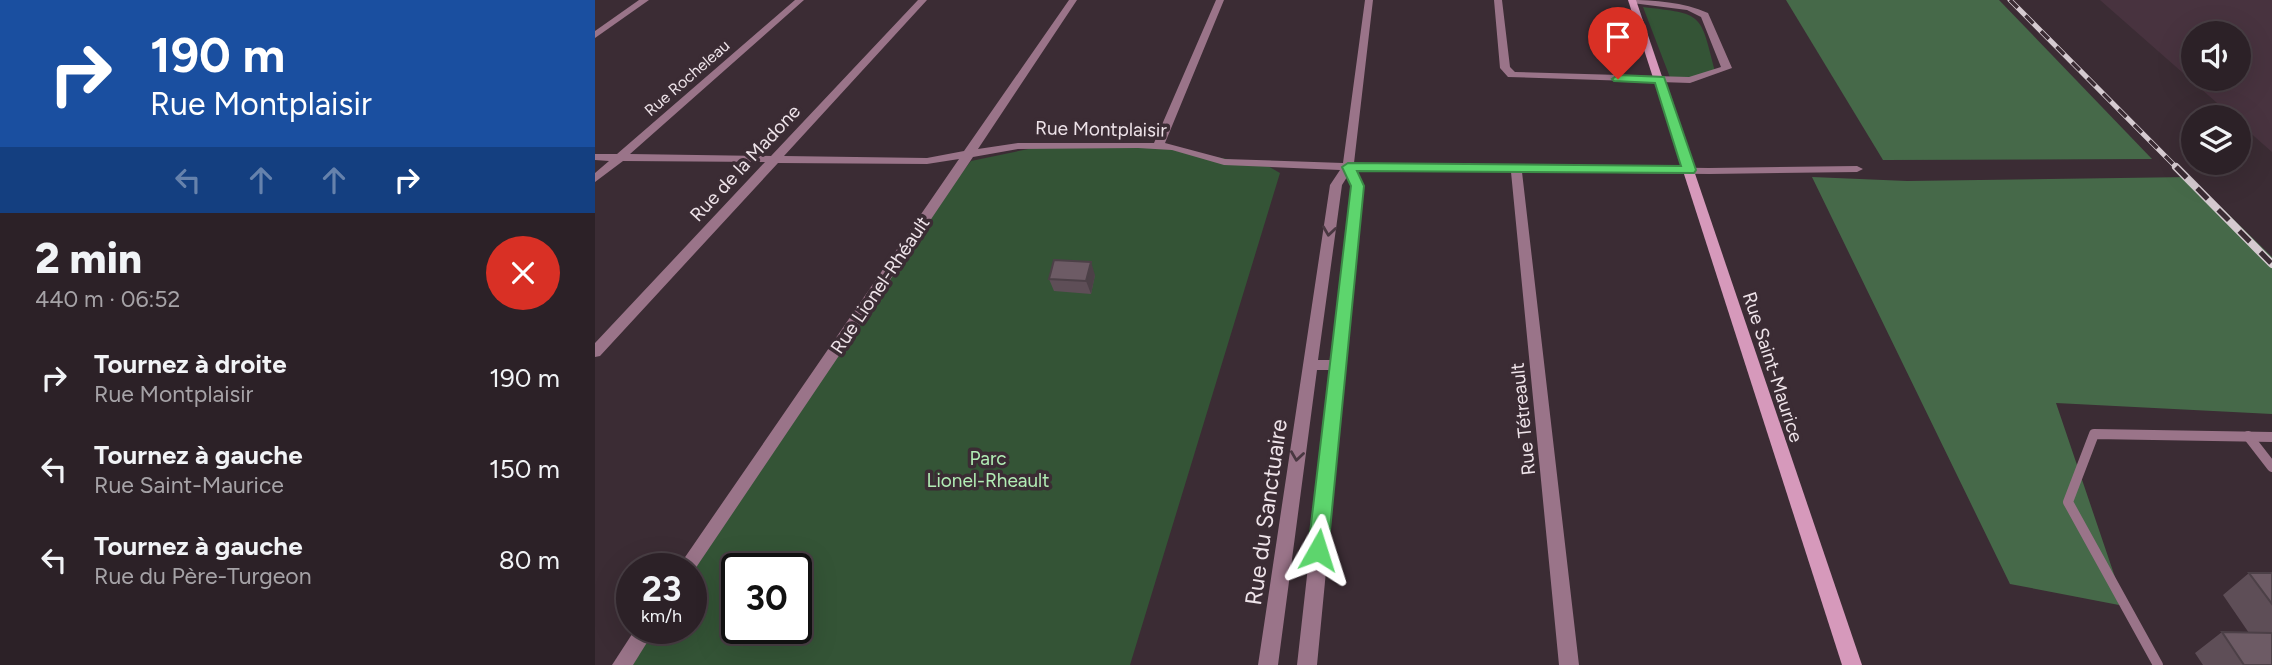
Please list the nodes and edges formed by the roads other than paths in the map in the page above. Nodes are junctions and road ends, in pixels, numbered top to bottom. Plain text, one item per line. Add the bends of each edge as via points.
1 (645, 0) edge
2 (800, 0) edge
3 (923, 0) edge
4 (1073, 0) edge
5 (1220, 0) edge
6 (1369, 0) edge
7 (1498, 0) edge
8 (1632, 0) edge
9 (595, 35) edge
10 (1660, 80) junction
11 (1159, 145) junction
12 (967, 156) junction
13 (595, 157) edge
14 (620, 158) junction
15 (774, 159) junction
16 (1348, 167) junction
17 (1516, 169) junction
18 (1857, 169) dead end
19 (1689, 170) junction
20 (595, 179) edge
21 (595, 352) edge
22 (1310, 365) junction
23 (1338, 365) junction
24 (2248, 436) junction
25 (2272, 437) edge
26 (2272, 467) edge
27 (698, 553) edge
28 (636, 644) edge
29 (622, 665) edge
30 (1268, 665) edge
31 (1307, 665) edge
32 (1569, 665) edge
33 (1852, 665) edge
34 (2158, 665) edge

1 - 9 street
2 - 14 street, Rue Rocheleau
3 - 15 street, Rue de la Madone
4 - 12 street, Rue Lionel-Rhéault
5 - 11 street
6 - 16 street, Rue du Sanctuaire
7 - 10 street via 1505,68 1512,75
8 - 10 street, Rue Saint-Maurice
8 - 10 street, Rue Saint-Maurice via 1668,3 1705,15 1728,66 1700,78
10 - 19 street, Rue Saint-Maurice
11 - 12 street, Rue Montplaisir via 1030,146
11 - 16 street, Rue Montplaisir via 1224,162
12 - 15 street, Rue Montplaisir via 927,161
12 - 27 street, Rue Lionel-Rhéault
13 - 14 street, Rue Montplaisir
14 - 15 street, Rue Montplaisir
14 - 20 street, Rue Rocheleau
15 - 21 street, Rue de la Madone
16 - 17 street, Rue Montplaisir
16 -> 22 street, Rue du Sanctuaire via 1336,186
16 - 23 street, Rue du Sanctuaire via 1357,186
17 - 19 street, Rue Montplaisir
17 - 32 street, Rue Tétreault
18 - 19 street, Rue Montplaisir
19 - 33 street, Rue Saint-Maurice
22 - 23 street
22 -> 30 street, Rue du Sanctuaire
23 - 31 street, Rue du Sanctuaire
24 - 25 lane
24 - 26 lane
24 - 34 lane via 2094,434 2068,502
28 - 29 street

